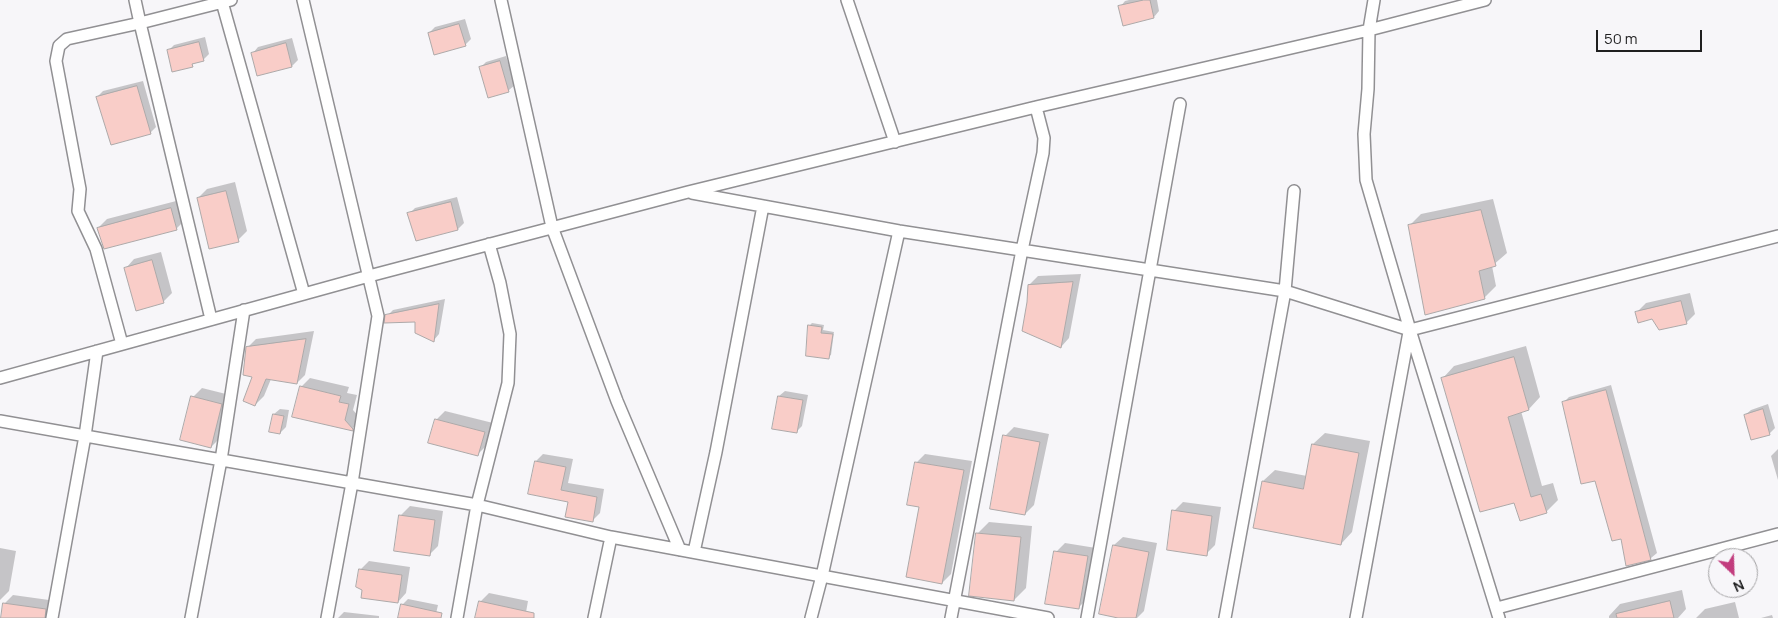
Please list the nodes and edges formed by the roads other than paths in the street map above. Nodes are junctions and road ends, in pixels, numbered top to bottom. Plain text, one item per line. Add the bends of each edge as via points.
1 (135, 0) edge
2 (303, 0) edge
3 (501, 0) edge
4 (847, 0) edge
5 (1374, 0) edge
6 (1486, 0) edge
7 (226, 1) edge
8 (140, 23) junction
9 (1369, 30) junction
10 (1180, 104) dead end
11 (1036, 107) junction
12 (894, 142) junction
13 (1294, 191) dead end
14 (688, 192) junction
15 (763, 206) junction
16 (552, 228) junction
17 (899, 231) junction
18 (1778, 236) edge
19 (489, 244) junction
20 (1022, 250) junction
21 (1151, 270) junction
22 (369, 276) junction
23 (1285, 291) junction
24 (304, 294) junction
25 (244, 310) junction
26 (211, 320) junction
27 (1410, 330) junction
28 (122, 344) junction
29 (97, 351) junction
30 (0, 378) edge
31 (0, 421) edge
32 (84, 436) junction
33 (221, 460) junction
34 (352, 483) junction
35 (477, 505) junction
36 (1778, 534) edge
37 (611, 537) junction
38 (680, 550) junction
39 (694, 552) junction
40 (822, 576) junction
41 (954, 601) junction
42 (1498, 613) edge
43 (52, 618) edge
44 (191, 618) edge
45 (327, 618) edge
46 (456, 618) edge
47 (594, 618) edge
48 (811, 618) edge
49 (950, 618) edge
50 (1048, 618) edge
51 (1087, 618) edge
52 (1225, 618) edge
53 (1356, 618) edge

1 - 8 street
2 - 22 street
3 - 16 street
4 - 12 street
5 - 9 street
6 - 9 street
7 - 8 street
7 - 24 street
8 - 26 street
8 - 28 street via 67,39 59,46 56,61 80,189 78,211 96,249
9 - 11 street
9 - 27 street via 1364,134 1366,180
10 - 21 street
11 - 12 street
11 - 20 street via 1044,138 1044,153
12 - 14 street
13 - 23 street
14 - 15 street
14 - 16 street
15 - 17 street
15 - 39 street
16 - 19 street
16 - 38 street via 617,401
17 - 20 street
17 - 40 street
18 - 27 street
19 - 22 street
19 - 35 street via 510,334 508,383
20 - 21 street
20 - 41 street
21 - 23 street
21 - 51 street
22 - 24 street
22 - 34 street via 378,316
23 - 27 street
23 - 52 street
24 - 25 street
25 - 26 street
25 - 33 street
26 - 28 street
27 - 42 street
27 - 53 street
28 - 29 street
29 - 30 street
29 - 32 street
31 - 32 street
32 - 33 street
32 - 43 street
33 - 34 street
33 - 44 street
34 - 35 street
34 - 45 street
35 - 37 street
35 - 46 street
36 - 42 street
37 - 38 street
37 - 47 street
38 - 39 street
39 - 40 street
40 - 41 street
40 - 48 street
41 - 49 street
41 - 50 street

